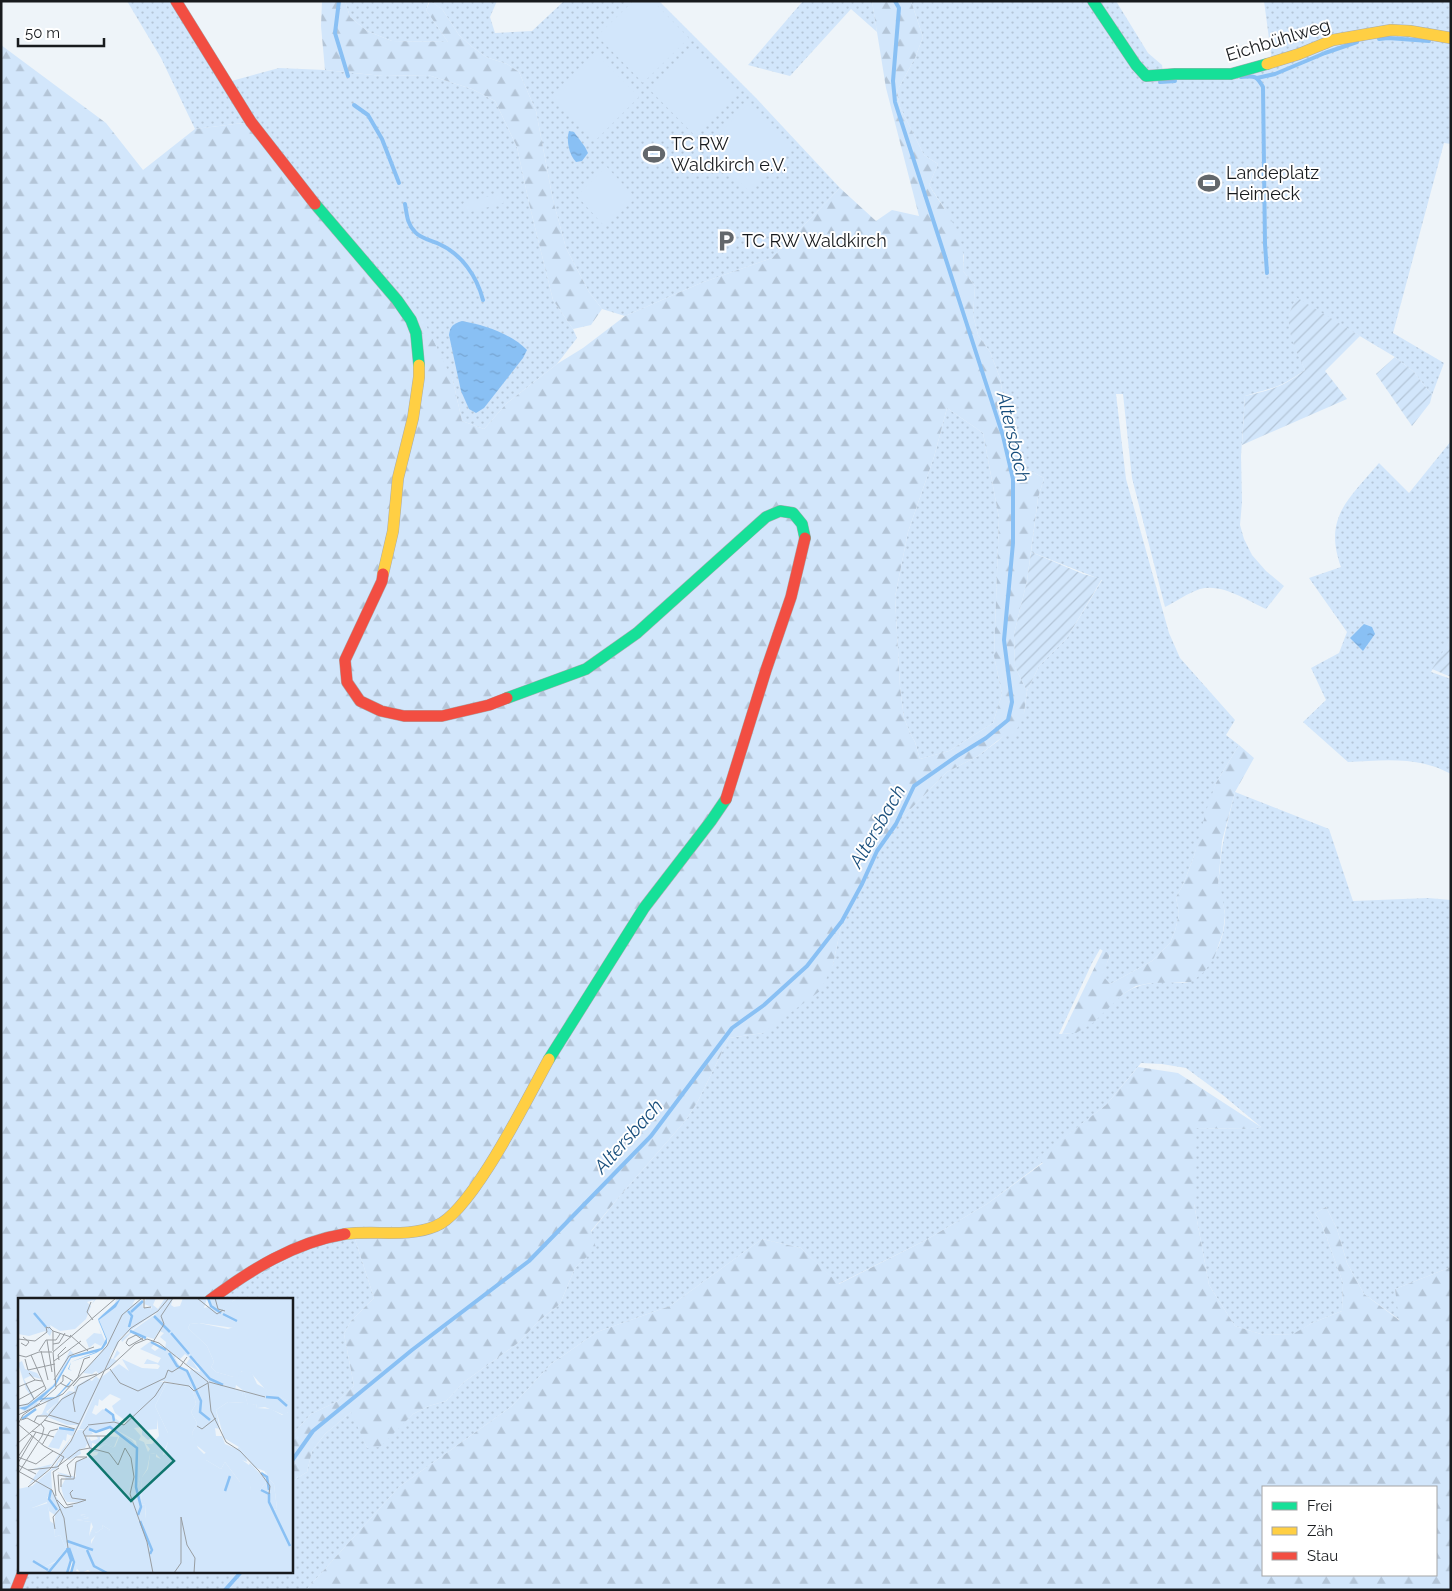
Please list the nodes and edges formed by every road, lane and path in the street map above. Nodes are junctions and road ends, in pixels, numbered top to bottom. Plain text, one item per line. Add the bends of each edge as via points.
1 (176, 1) edge
2 (1093, 1) edge
3 (1451, 38) edge
4 (213, 1298) edge
5 (22, 1574) edge
6 (16, 1590) edge

1 - 4 street via 251,122 326,219 397,300 416,333 419,377 398,478 394,531 382,581 345,660 347,682 360,702 404,716 442,716 489,705 545,685 586,669 637,633 766,518 780,511 793,513 802,524 806,539 791,596 726,797 712,821 644,908 553,1050 486,1172 457,1210 438,1226 415,1232 353,1233 298,1247 238,1279
2 - 3 street, Eichbühlweg via 1146,76 1231,74 1299,54 1333,40 1391,30
5 - 6 street

